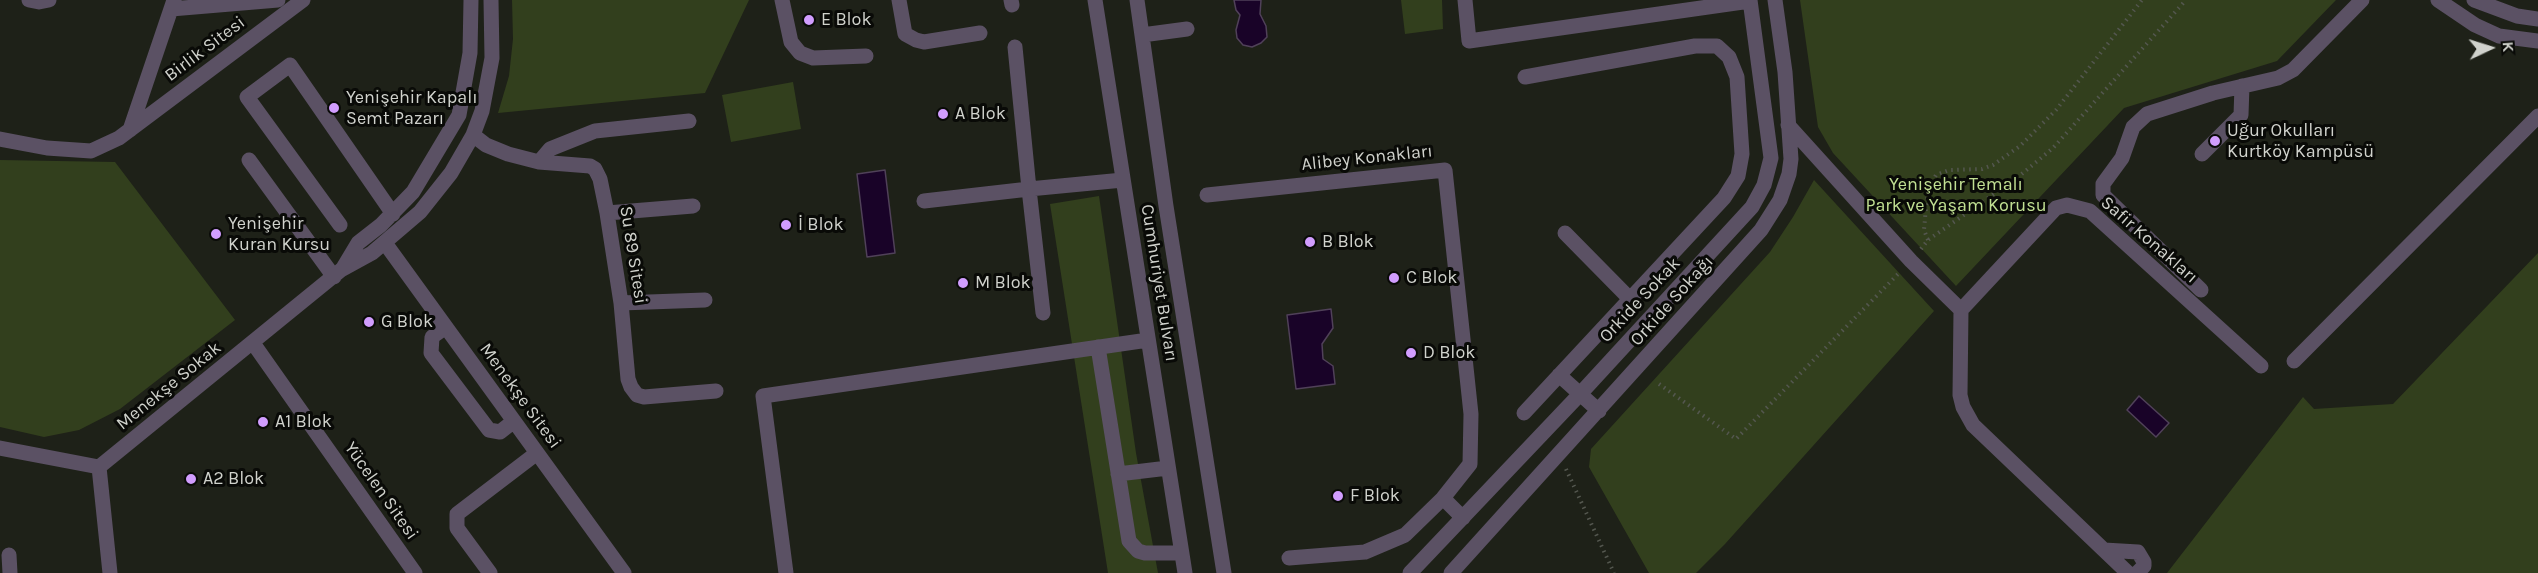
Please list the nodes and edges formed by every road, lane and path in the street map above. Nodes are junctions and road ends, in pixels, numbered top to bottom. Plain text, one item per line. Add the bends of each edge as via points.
1 (29, 0) edge
2 (49, 0) edge
3 (278, 0) edge
4 (303, 0) edge
5 (471, 0) edge
6 (491, 0) edge
7 (782, 0) edge
8 (899, 0) edge
9 (1095, 0) edge
10 (1137, 0) edge
11 (1465, 0) edge
12 (1750, 0) edge
13 (1775, 0) edge
14 (2142, 0) edge
15 (2186, 0) edge
16 (2362, 0) edge
17 (2438, 0) edge
18 (2474, 0) edge
19 (173, 5) edge
20 (2538, 19) edge
21 (1187, 29) dead end
22 (980, 33) dead end
23 (1142, 35) junction
24 (2538, 41) edge
25 (1015, 47) dead end
26 (866, 56) dead end
27 (1525, 77) dead end
28 (2242, 86) junction
29 (2538, 116) edge
30 (689, 121) dead end
31 (1788, 125) junction
32 (130, 130) junction
33 (473, 135) junction
34 (0, 139) edge
35 (2202, 154) dead end
36 (249, 160) dead end
37 (539, 162) junction
38 (1123, 180) junction
39 (1029, 189) junction
40 (1207, 195) dead end
41 (924, 201) dead end
42 (693, 206) dead end
43 (607, 213) junction
44 (393, 214) junction
45 (340, 225) dead end
46 (1564, 233) dead end
47 (1928, 240) junction
48 (385, 243) junction
49 (1911, 261) junction
50 (338, 274) junction
51 (2201, 290) dead end
52 (1630, 299) junction
53 (705, 300) dead end
54 (621, 303) junction
55 (1961, 310) junction
56 (1043, 313) dead end
57 (446, 327) junction
58 (1148, 340) junction
59 (253, 343) junction
60 (1098, 347) junction
61 (2294, 361) dead end
62 (2261, 366) dead end
63 (1558, 375) junction
64 (1659, 384) dead end
65 (716, 391) dead end
66 (1581, 393) junction
67 (1599, 411) junction
68 (1524, 413) dead end
69 (514, 421) junction
70 (0, 448) edge
71 (537, 453) junction
72 (1559, 454) junction
73 (99, 467) junction
74 (1168, 468) junction
75 (1118, 474) junction
76 (1443, 498) junction
77 (1463, 518) junction
78 (2104, 550) junction
79 (1181, 553) junction
80 (1221, 554) junction
81 (9, 555) dead end
82 (1289, 558) dead end
83 (10, 573) edge
84 (110, 573) edge
85 (415, 573) edge
86 (490, 573) edge
87 (624, 573) edge
88 (786, 573) edge
89 (1185, 573) edge
90 (1224, 573) edge
91 (1235, 573) edge
92 (1410, 573) edge
93 (1451, 573) edge
94 (1614, 573) edge
95 (2128, 573) edge
96 (2137, 573) edge

1 - 2 street
3 - 19 street, Birlik Sitesi
4 - 32 street, Birlik Sitesi
5 - 44 street, Menekşe Sokak via 470,53 459,115 413,192
6 - 33 street, Menekşe Sokak via 492,58
7 - 26 street via 790,42 800,53 813,58
8 - 22 street via 905,34 916,40
9 - 38 street, Cumhuriyet Bulvarı
10 - 23 street, Cumhuriyet Bulvarı
11 - 12 street via 1469,41
12 - 66 street, Orkide Sokak via 1771,159 1764,185 1752,207
13 - 31 street, Orkide Sokağı
14 - 47 path via 2056,110 2020,146 1993,165 1942,172 1932,180 1924,230
15 - 47 path via 2053,148
16 - 28 street via 2293,70 2278,78
17 - 24 street via 2499,36
18 - 20 street via 2517,16
19 - 32 street, Birlik Sitesi
21 - 23 street
23 - 80 street, Cumhuriyet Bulvarı
25 - 39 street
27 - 52 street via 1695,46 1718,46 1734,66 1742,154 1738,176 1724,198
28 - 35 street via 2241,115
28 - 51 street via 2142,117 2102,187 2103,195
29 - 61 street
30 - 37 street via 595,131 550,149
31 - 49 street
31 - 67 street, Orkide Sokağı via 1789,174 1780,200 1761,230
32 - 34 street, Birlik Sitesi via 92,151
33 - 37 street, Su 89 Sitesi via 486,145
33 - 48 street, Menekşe Sokak via 436,194
36 - 50 street
37 - 43 street, Su 89 Sitesi via 595,169
38 - 39 street
38 - 58 street, Cumhuriyet Bulvarı
39 - 41 street
39 - 56 street
40 - 76 street, Alibey Konakları via 1445,170 1471,414 1470,464
42 - 43 street
43 - 54 street, Su 89 Sitesi
44 - 45 street via 290,65 247,97
44 - 50 street, Menekşe Sokak via 358,243
46 - 52 street
47 - 49 path
48 - 50 street, Menekşe Sokak
48 - 57 street, Menekşe Sitesi
49 - 55 street
49 - 64 path via 1736,439
50 - 59 street, Menekşe Sokak
52 - 63 street
53 - 54 street
54 - 65 street, Su 89 Sitesi via 628,379 637,395
55 - 62 street, Safir Konakları via 2056,208 2067,205 2090,211
55 - 78 street via 1960,395 1967,417
57 - 69 street, Menekşe Sitesi
57 - 69 street via 432,337 431,353 489,430 500,432
58 - 60 street
58 - 74 street, Cumhuriyet Bulvarı
59 - 73 street, Menekşe Sokak
59 - 85 street, Yücelen Sitesi
60 - 75 street
60 - 88 street via 763,396
63 - 66 street
63 - 68 street
66 - 67 street
66 - 77 street, Orkide Sokak
67 - 72 street, Orkide Sokağı
69 - 71 street, Menekşe Sitesi
70 - 73 street
71 - 86 street via 458,514 457,528
71 - 87 street, Menekşe Sitesi
72 - 93 street, Orkide Sokağı
72 - 94 path
73 - 84 street
74 - 75 street
74 - 79 street, Cumhuriyet Bulvarı
75 - 79 street via 1129,541 1145,554
76 - 77 street
76 - 82 street, Alibey Konakları via 1405,535 1365,552
77 - 92 street, Orkide Sokak
78 - 95 street
78 - 96 street via 2138,552 2144,566
79 - 89 street, Cumhuriyet Bulvarı
80 - 90 street, Cumhuriyet Bulvarı
80 - 91 street
81 - 83 street

